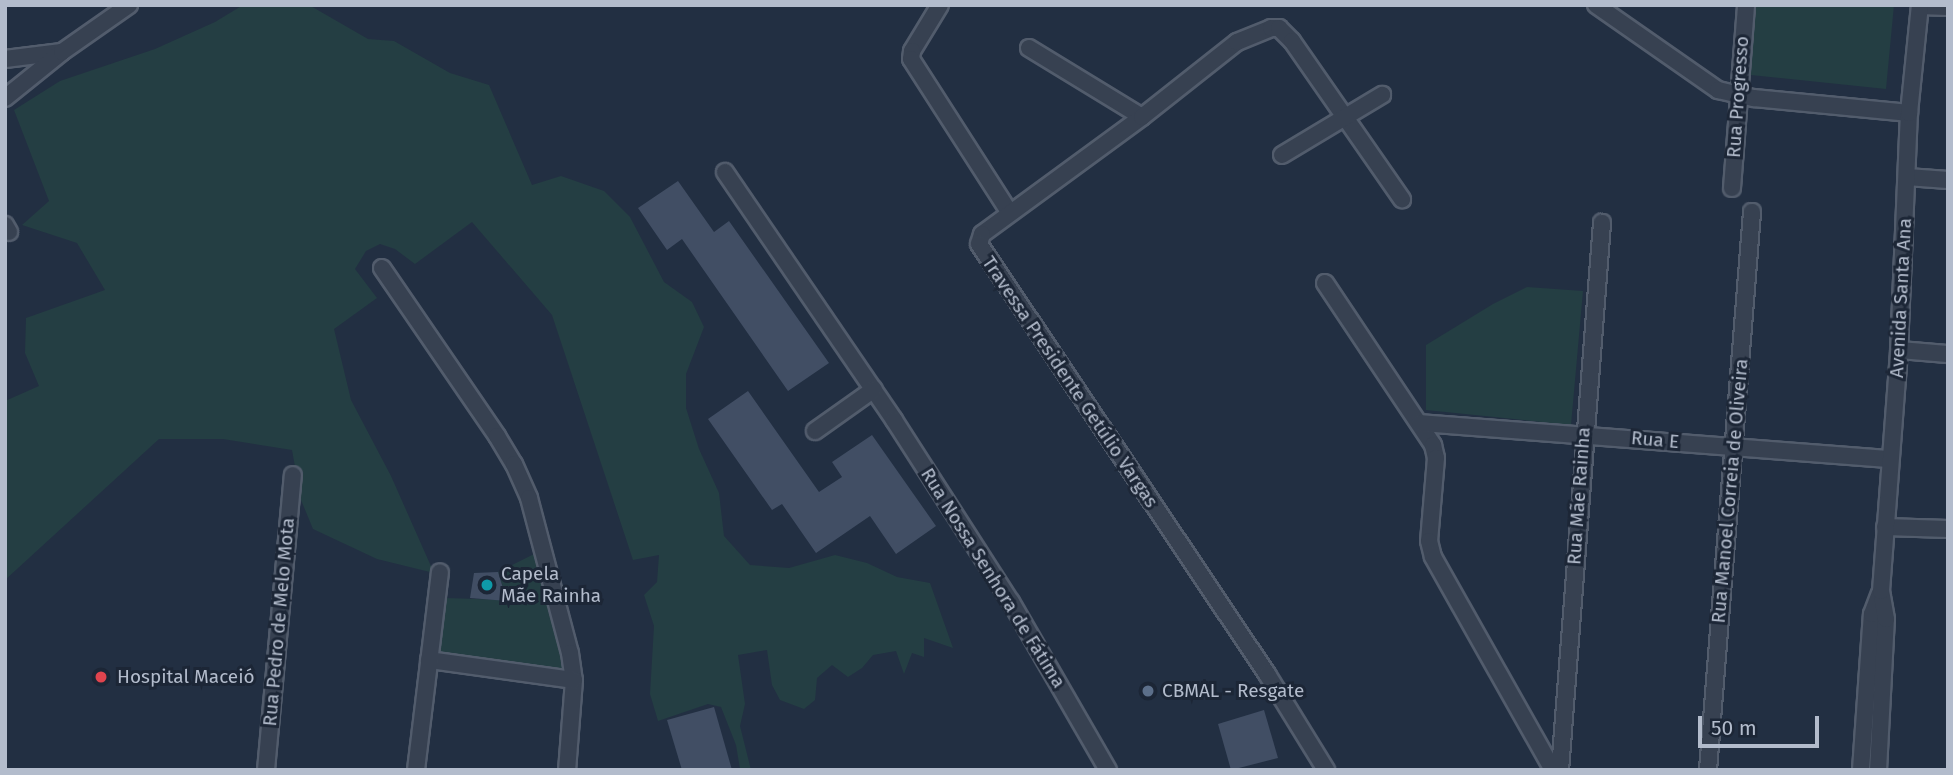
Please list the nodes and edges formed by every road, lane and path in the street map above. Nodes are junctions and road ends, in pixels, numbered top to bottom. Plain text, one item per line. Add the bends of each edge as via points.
1 (129, 5) edge
2 (940, 5) edge
3 (1596, 5) edge
4 (1746, 5) edge
5 (1920, 6) edge
6 (1948, 7) edge
7 (1029, 48) dead end
8 (62, 52) junction
9 (5, 59) edge
10 (1382, 95) dead end
11 (1737, 96) junction
12 (5, 98) edge
13 (1909, 113) junction
14 (1142, 117) junction
15 (1344, 117) junction
16 (1282, 155) dead end
17 (725, 172) dead end
18 (1907, 177) junction
19 (1948, 180) edge
20 (1732, 188) dead end
21 (1402, 200) dead end
22 (1752, 212) dead end
23 (1010, 213) junction
24 (1602, 223) dead end
25 (382, 268) dead end
26 (1325, 283) dead end
27 (1899, 350) junction
28 (1948, 354) edge
29 (874, 389) junction
30 (1420, 423) junction
31 (815, 431) dead end
32 (1584, 435) junction
33 (1734, 447) junction
34 (1890, 458) junction
35 (293, 475) dead end
36 (1885, 527) junction
37 (1948, 530) edge
38 (440, 572) dead end
39 (1881, 591) junction
40 (429, 660) junction
41 (574, 680) junction
42 (266, 770) edge
43 (416, 770) edge
44 (567, 770) edge
45 (1108, 770) edge
46 (1326, 770) edge
47 (1553, 770) edge
48 (1560, 770) edge
49 (1708, 770) edge
50 (1861, 770) edge
51 (1878, 770) edge

1 - 8 street
2 - 23 street via 911,59
3 - 11 street via 1696,77
4 - 11 street, Rua Progresso
5 - 6 street
5 - 13 street, Avenida Santa Ana
7 - 14 street
8 - 9 street
8 - 12 street
10 - 15 street
11 - 13 street
11 - 20 street, Rua Progresso
13 - 18 street, Avenida Santa Ana
14 - 15 street, Travessa Presidente Getúlio Vargas via 1237,43 1271,28 1279,28 1292,41
14 - 23 street, Travessa Presidente Getúlio Vargas
15 - 16 street
15 - 21 street
17 - 29 street, Rua Nossa Senhora de Fátima
18 - 19 street
18 - 27 street, Avenida Santa Ana
22 - 33 street, Rua Manoel Correia de Oliveira
23 - 46 street, Travessa Presidente Getúlio Vargas via 982,234 981,249 1267,674
24 - 32 street, Rua Mãe Rainha
25 - 41 street via 514,464 529,498
26 - 30 street
27 - 28 street
27 - 34 street, Avenida Santa Ana
29 - 31 street
29 - 45 street, Rua Nossa Senhora de Fátima via 1011,602
30 - 32 street, Rua E
30 - 47 street via 1436,458 1430,549 1509,708
32 - 33 street, Rua E
32 - 48 street, Rua Mãe Rainha
33 - 34 street, Rua E
33 - 49 street, Rua Manoel Correia de Oliveira
34 - 36 street, Avenida Santa Ana
35 - 42 street, Rua Pedro de Melo Mota
36 - 37 street
36 - 39 street, Avenida Santa Ana
38 - 40 street
39 - 50 street, Avenida Santa Ana via 1871,614
39 - 51 street, Avenida Santa Ana via 1886,619
40 - 41 street
40 - 43 street
41 - 44 street

